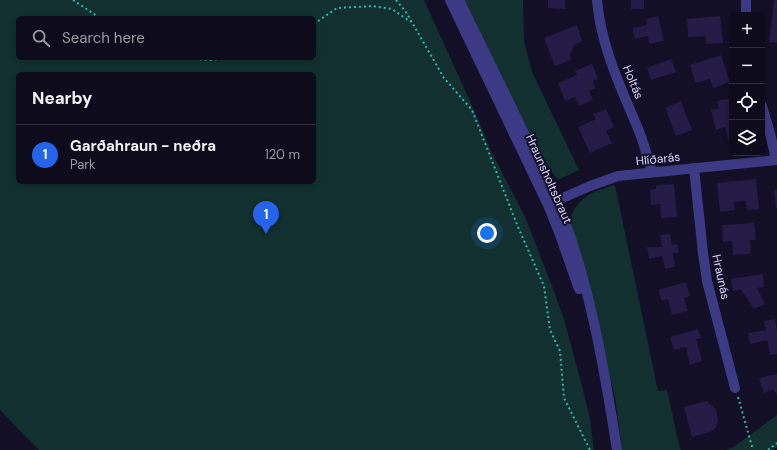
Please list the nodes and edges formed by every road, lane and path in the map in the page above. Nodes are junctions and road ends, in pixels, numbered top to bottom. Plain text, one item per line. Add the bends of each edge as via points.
1 (73, 0) edge
2 (396, 0) edge
3 (450, 0) edge
4 (459, 0) edge
5 (598, 0) edge
6 (746, 0) edge
7 (746, 12) edge
8 (97, 16) edge
9 (316, 23) edge
10 (412, 23) junction
11 (765, 115) edge
12 (776, 160) edge
13 (694, 168) junction
14 (652, 172) junction
15 (557, 200) junction
16 (548, 205) junction
17 (604, 377) junction
18 (735, 388) joint
19 (777, 443) edge
20 (590, 450) edge
21 (617, 450) edge
22 (752, 450) edge
23 (768, 450) edge

1 - 8 path
2 - 10 path
3 - 16 street, Hraunsholtsbraut
4 - 15 street, Hraunsholtsbraut
5 - 14 street, Holtás via 600,20 611,63 640,134
6 - 7 street
9 - 10 path via 337,8 373,6 392,9
10 - 20 path via 444,78 472,110 544,286 550,330 560,351 564,398
11 - 12 street
12 - 13 street, Hlíðarás
13 - 14 street, Hlíðarás
13 - 18 street, Hraunás via 707,281
14 - 15 street, Hlíðarás via 618,176
15 - 16 street, Hlíðarás
15 - 17 street, Hraunsholtsbraut via 569,231 588,298
16 - 17 street, Hraunsholtsbraut via 583,300
17 - 21 street, Hraunsholtsbraut
18 - 22 path
19 - 23 path

